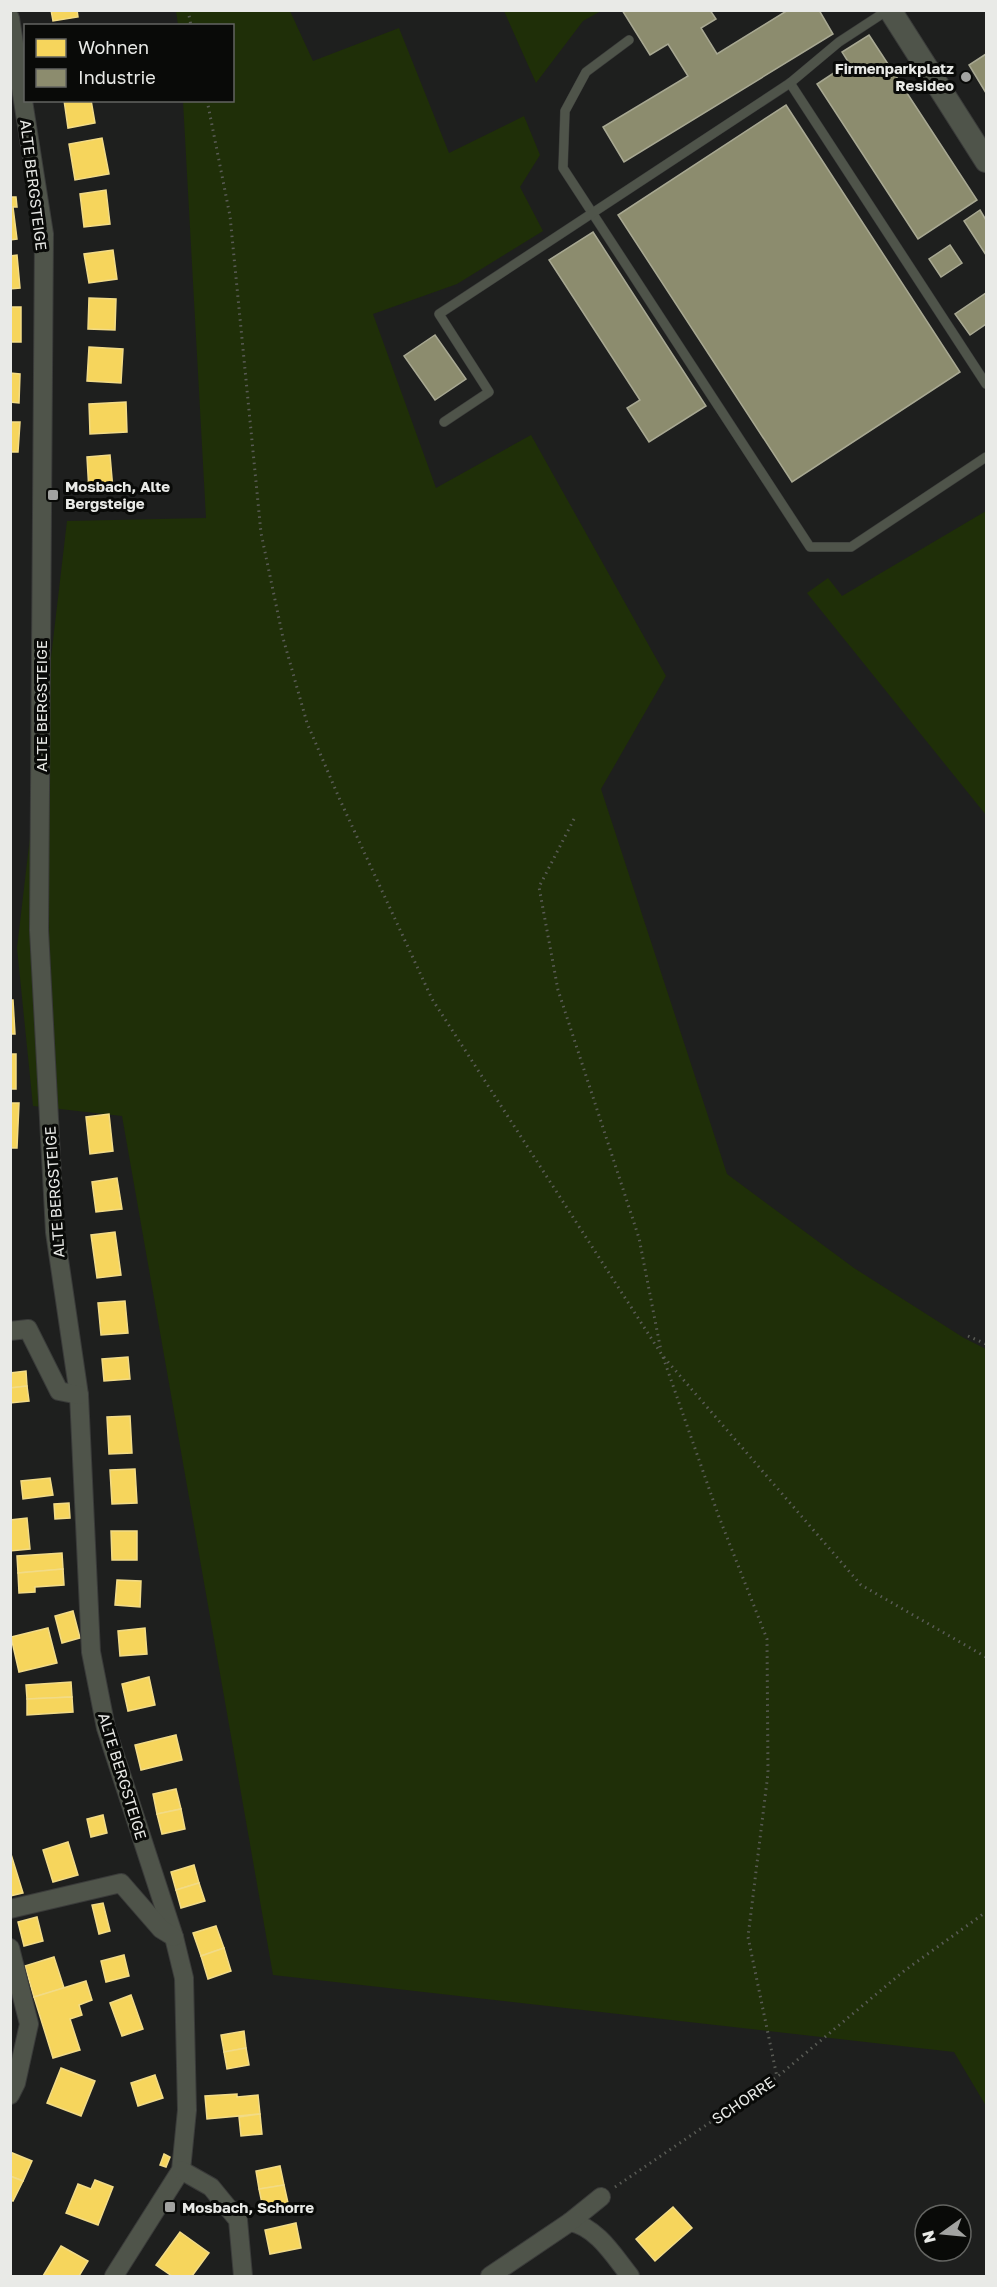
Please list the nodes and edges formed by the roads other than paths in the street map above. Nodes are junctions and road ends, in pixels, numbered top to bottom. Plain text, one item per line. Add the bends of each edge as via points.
1 (889, 10) edge
2 (10, 18) edge
3 (629, 40) dead end
4 (790, 83) junction
5 (984, 151) edge
6 (592, 213) junction
7 (987, 384) edge
8 (444, 422) dead end
9 (987, 457) edge
10 (10, 1331) edge
11 (79, 1395) junction
12 (10, 1909) edge
13 (174, 1937) junction
14 (10, 1948) edge
15 (12, 2087) edge
16 (181, 2170) junction
17 (601, 2197) road end
18 (570, 2222) junction
19 (114, 2277) edge
20 (243, 2277) edge
21 (490, 2277) edge
22 (630, 2277) edge

1 - 4 lane via 839,42
1 - 5 street
2 - 11 street, ALTE BERGSTEIGE via 44,234 39,930 55,1232
3 - 6 lane via 586,72 565,111 563,168
4 - 6 lane
4 - 7 lane
6 - 8 lane via 439,314 489,392
6 - 9 lane via 810,547 851,548
10 - 11 street via 27,1329 59,1391
11 - 13 street, ALTE BERGSTEIGE via 91,1652 106,1728
12 - 13 street via 121,1883 161,1929
13 - 16 street, ALTE BERGSTEIGE via 184,1978 187,2110
14 - 15 street via 29,2024
16 - 19 street, ALTE BERGSTEIGE
16 - 20 street via 211,2187 238,2220
17 - 18 street
18 - 21 street
18 - 22 street via 579,2223 604,2243

